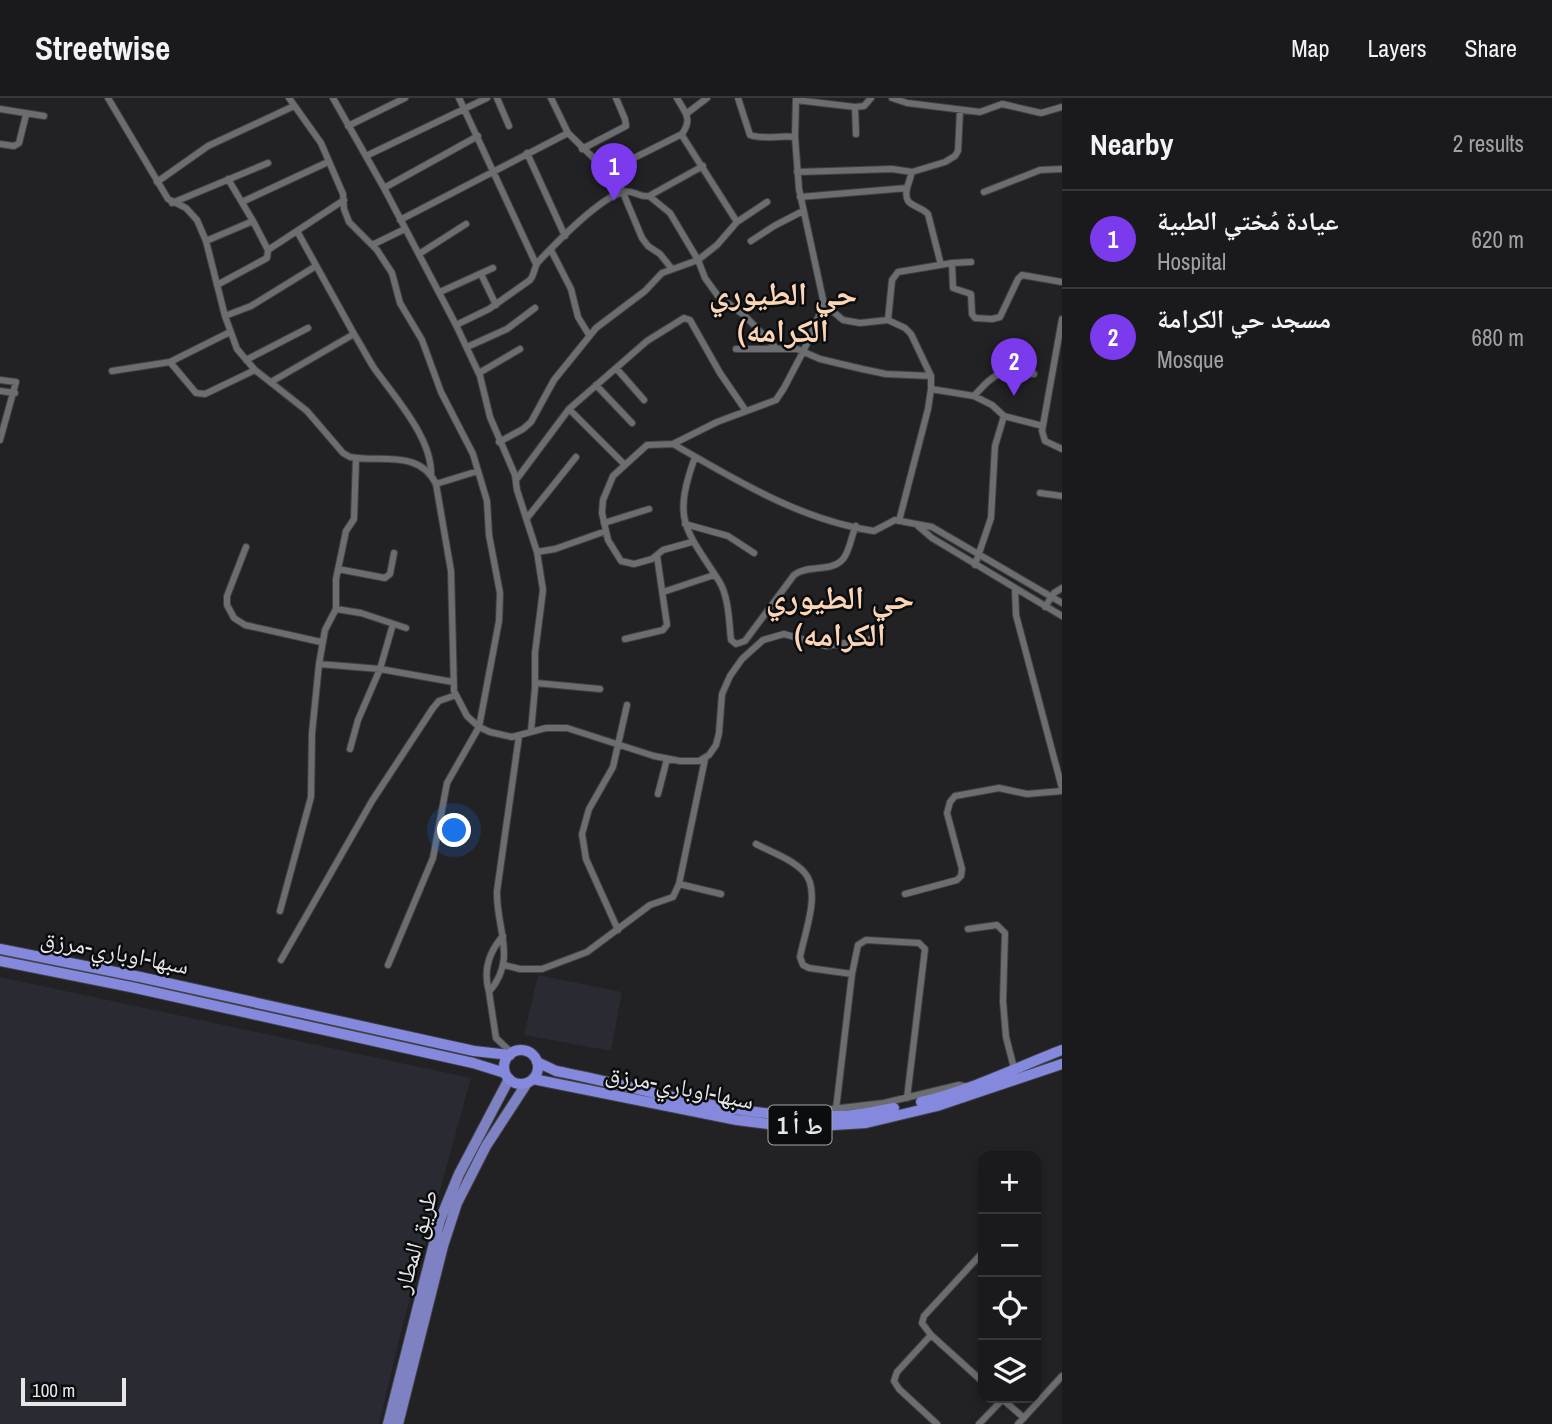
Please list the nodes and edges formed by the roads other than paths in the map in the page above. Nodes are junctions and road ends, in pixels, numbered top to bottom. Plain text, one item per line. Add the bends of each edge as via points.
1 (108, 98) edge
2 (289, 98) edge
3 (333, 98) edge
4 (405, 98) edge
5 (460, 98) edge
6 (487, 98) edge
7 (497, 98) edge
8 (551, 98) edge
9 (616, 98) edge
10 (677, 98) edge
11 (707, 98) edge
12 (738, 98) edge
13 (871, 98) edge
14 (892, 98) edge
15 (796, 99) edge
16 (294, 106) junction
17 (464, 107) junction
18 (855, 107) junction
19 (1062, 107) edge
20 (0, 109) edge
21 (960, 110) junction
22 (686, 114) junction
23 (26, 115) junction
24 (44, 117) dead end
25 (348, 126) junction
26 (509, 126) dead end
27 (568, 133) junction
28 (682, 134) junction
29 (856, 134) dead end
30 (478, 136) junction
31 (796, 137) junction
32 (0, 144) edge
33 (582, 149) junction
34 (527, 153) junction
35 (366, 156) junction
36 (328, 162) junction
37 (268, 163) dead end
38 (703, 166) junction
39 (494, 169) junction
40 (1062, 169) edge
41 (797, 172) junction
42 (912, 172) junction
43 (614, 177) junction
44 (228, 180) junction
45 (157, 181) junction
46 (384, 188) junction
47 (907, 188) junction
48 (623, 192) junction
49 (984, 192) dead end
50 (649, 196) junction
51 (800, 197) junction
52 (344, 200) junction
53 (173, 202) junction
54 (242, 202) junction
55 (767, 202) dead end
56 (803, 211) junction
57 (400, 220) junction
58 (254, 221) junction
59 (737, 222) junction
60 (466, 224) dead end
61 (405, 229) junction
62 (296, 231) junction
63 (565, 236) junction
64 (206, 241) junction
65 (751, 241) dead end
66 (372, 245) junction
67 (268, 250) junction
68 (551, 250) junction
69 (419, 254) junction
70 (698, 260) junction
71 (971, 262) dead end
72 (952, 263) junction
73 (536, 264) junction
74 (941, 265) junction
75 (316, 266) junction
76 (493, 268) dead end
77 (672, 269) junction
78 (481, 274) junction
79 (1062, 282) edge
80 (217, 285) junction
81 (440, 292) junction
82 (824, 304) junction
83 (496, 305) junction
84 (535, 308) dead end
85 (225, 316) junction
86 (1062, 319) edge
87 (888, 320) junction
88 (456, 325) junction
89 (308, 328) dead end
90 (230, 332) junction
91 (354, 334) junction
92 (589, 335) junction
93 (467, 347) junction
94 (776, 348) junction
95 (520, 349) dead end
96 (737, 349) dead end
97 (804, 350) junction
98 (246, 360) junction
99 (170, 362) junction
100 (616, 368) junction
101 (256, 370) junction
102 (112, 371) dead end
103 (479, 373) junction
104 (1034, 374) dead end
105 (930, 376) junction
106 (0, 380) edge
107 (271, 382) junction
108 (596, 386) junction
109 (931, 390) junction
110 (0, 391) edge
111 (15, 393) junction
112 (974, 396) junction
113 (644, 400) dead end
114 (569, 409) junction
115 (746, 411) junction
116 (1004, 416) junction
117 (632, 423) dead end
118 (1042, 426) junction
119 (0, 440) edge
120 (499, 442) junction
121 (673, 443) junction
122 (1062, 449) edge
123 (576, 457) dead end
124 (695, 457) junction
125 (356, 458) junction
126 (624, 464) junction
127 (478, 471) junction
128 (431, 474) junction
129 (516, 480) junction
130 (436, 484) junction
131 (1040, 493) dead end
132 (1062, 496) edge
133 (649, 509) dead end
134 (527, 518) junction
135 (899, 521) junction
136 (604, 523) junction
137 (685, 524) junction
138 (856, 526) junction
139 (918, 526) junction
140 (606, 531) junction
141 (692, 542) junction
142 (246, 547) dead end
143 (537, 552) junction
144 (394, 553) dead end
145 (754, 553) dead end
146 (979, 555) junction
147 (657, 556) junction
148 (975, 565) junction
149 (338, 569) junction
150 (714, 575) junction
151 (1062, 588) edge
152 (1015, 589) junction
153 (663, 592) junction
154 (1051, 597) junction
155 (1062, 603) edge
156 (1045, 607) junction
157 (336, 609) junction
158 (1062, 616) edge
159 (393, 624) junction
160 (406, 628) dead end
161 (625, 639) dead end
162 (873, 639) dead end
163 (321, 642) junction
164 (318, 664) junction
165 (380, 669) junction
166 (453, 682) junction
167 (536, 683) junction
168 (600, 689) dead end
169 (456, 695) junction
170 (627, 705) dead end
171 (478, 727) junction
172 (531, 731) junction
173 (519, 736) junction
174 (618, 744) junction
175 (350, 749) dead end
176 (705, 758) junction
177 (667, 759) junction
178 (1062, 790) edge
179 (658, 794) dead end
180 (756, 844) dead end
181 (679, 884) junction
182 (721, 894) dead end
183 (905, 894) dead end
184 (279, 911) dead end
185 (968, 929) dead end
186 (618, 930) junction
187 (503, 936) junction
188 (0, 949) edge
189 (281, 960) dead end
190 (0, 961) edge
191 (388, 965) dead end
192 (504, 965) junction
193 (852, 974) junction
194 (140, 977) junction
195 (131, 987) junction
196 (489, 992) junction
197 (1062, 1050) edge
198 (511, 1054) junction
199 (537, 1062) junction
200 (1062, 1064) edge
201 (1014, 1069) junction
202 (507, 1076) junction
203 (530, 1081) junction
204 (970, 1088) junction
205 (907, 1098) junction
206 (836, 1109) junction
207 (818, 1116) junction
208 (978, 1257) edge
209 (931, 1335) junction
210 (1062, 1376) edge
211 (978, 1377) edge
212 (998, 1403) edge
213 (1008, 1403) edge
214 (1024, 1418) junction
215 (388, 1424) edge
216 (398, 1424) edge
217 (937, 1424) edge
218 (979, 1424) edge
219 (1018, 1424) edge

1 - 45 street
2 - 16 street
3 - 25 street
4 - 25 street
5 - 17 street
6 - 17 street
7 - 26 street
8 - 27 street
9 - 33 street via 626,126
10 - 22 street
11 - 22 street
12 - 31 street via 754,138
13 - 18 street via 864,106
14 - 21 street
15 - 18 street
15 - 31 street
16 - 36 street via 319,140
16 - 45 street via 220,140
17 - 30 street
17 - 35 street
18 - 29 street
19 - 21 street via 1041,113 1009,104 980,112
20 - 23 street
21 - 42 street via 960,144 955,156
22 - 28 street via 689,124
23 - 24 street
23 - 32 street via 19,143
25 - 35 street
27 - 33 street
27 - 34 street
28 - 38 street
28 - 43 street via 629,161
30 - 39 street
30 - 46 street
31 - 41 street
33 - 43 street
34 - 39 street
34 - 63 street
35 - 46 street
36 - 52 street
36 - 54 street
37 - 44 street
38 - 50 street
38 - 59 street
39 - 57 street
39 - 73 street
40 - 49 street via 1040,170
41 - 42 street
41 - 51 street
42 - 47 street
43 - 48 street
44 - 53 street
44 - 54 street
45 - 53 street
46 - 57 street
47 - 51 street
47 - 74 street via 908,202 928,214
48 - 50 street
48 - 63 street via 589,213
48 - 77 street via 642,238
50 - 70 street via 670,213
51 - 56 street
52 - 62 street
52 - 66 street via 349,222
53 - 64 street via 191,213
54 - 58 street
55 - 59 street
56 - 65 street
56 - 82 street
57 - 61 street
58 - 64 street
58 - 67 street
59 - 70 street
60 - 69 street
61 - 66 street
61 - 69 street
62 - 67 street
62 - 75 street
63 - 68 street
64 - 80 street
66 - 127 street via 393,273 400,303 422,340
67 - 80 street via 267,258
68 - 73 street
68 - 92 street
69 - 81 street
70 - 77 street
70 - 94 street via 718,296 744,314
71 - 72 street
72 - 74 street
72 - 79 street via 953,288 973,297 975,318 1000,317 1022,275
73 - 83 street via 530,280
74 - 87 street via 905,270 895,276
75 - 85 street via 251,306
75 - 91 street
76 - 78 street
77 - 92 street
78 - 81 street
78 - 83 street
80 - 85 street
81 - 88 street
82 - 87 street via 852,323
82 - 97 street
83 - 88 street
84 - 93 street
85 - 90 street
86 - 118 street
87 - 105 street via 911,334
88 - 93 street
89 - 98 street
90 - 98 street
90 - 99 street
91 - 107 street
91 - 128 street via 424,442
92 - 120 street via 554,380 531,422
93 - 103 street
94 - 96 street
94 - 97 street
95 - 103 street
97 - 105 street via 820,359 886,374
97 - 115 street via 781,394
98 - 101 street
99 - 101 street via 196,393 205,394
99 - 102 street
100 - 108 street
100 - 113 street
100 - 115 street via 655,335 687,318
101 - 107 street
103 - 120 street
104 - 112 street via 1002,372
105 - 109 street
106 - 111 street via 16,382
107 - 125 street via 307,411 343,453
108 - 114 street
108 - 117 street
109 - 112 street
109 - 135 street
110 - 111 street
111 - 119 street
112 - 116 street
114 - 126 street
114 - 129 street
115 - 121 street
116 - 118 street
116 - 146 street via 995,446 991,518
118 - 122 street via 1045,441
120 - 129 street
121 - 124 street
121 - 126 street via 647,445
123 - 134 street
124 - 137 street via 684,492
124 - 138 street via 762,495
125 - 128 street via 411,461
125 - 149 street via 354,519 346,531
126 - 136 street via 607,489
127 - 130 street
127 - 171 street via 487,501 500,593
128 - 130 street
129 - 134 street
130 - 166 street via 451,571
131 - 132 street
133 - 136 street
134 - 143 street
135 - 138 street via 890,521 878,531
135 - 139 street
136 - 140 street
137 - 141 street
137 - 145 street via 728,536
138 - 150 street via 840,561 794,575 740,644 731,640 724,594
139 - 146 street via 932,527
139 - 148 street
140 - 143 street
140 - 147 street via 621,561 634,564
141 - 147 street
141 - 150 street
142 - 163 street via 227,596 231,614 245,625
143 - 167 street via 543,598
144 - 149 street via 385,579
146 - 148 street
146 - 154 street
147 - 153 street
148 - 152 street
149 - 157 street
150 - 153 street
151 - 154 street
152 - 156 street
152 - 178 street via 1016,615
153 - 161 street via 666,628
154 - 155 street
154 - 156 street
156 - 158 street
157 - 159 street
157 - 163 street
159 - 160 street
159 - 165 street
162 - 176 street via 826,646 784,634 763,640 730,676 720,704 718,739
163 - 164 street
164 - 165 street
164 - 184 street via 311,797
165 - 166 street
165 - 175 street
166 - 169 street
167 - 168 street
167 - 172 street
169 - 171 street via 462,710
169 - 189 street via 433,708 372,801
170 - 174 street
171 - 173 street via 502,736
171 - 191 street via 447,783 433,858
172 - 173 street
172 - 174 street via 567,728
173 - 187 street via 497,891
174 - 177 street
174 - 186 street via 610,774 589,809 581,841
176 - 177 street via 687,762
176 - 181 street
177 - 179 street
178 - 183 street via 1027,794 999,788 955,796 947,813 961,876
180 - 193 street via 802,870 811,884 802,963 808,968
181 - 182 street
181 - 186 street via 673,897 650,905
185 - 201 street via 994,925 1004,930 1004,1020
186 - 192 street via 587,952 550,967 526,970
187 - 192 street
187 - 196 street via 487,966
188 - 194 highway, سبها-اوباري-مرزق
190 - 195 highway, سبها-اوباري-مرزق
192 - 196 street
193 - 205 street via 857,948 864,940 924,946
193 - 206 street
194 - 195 highway
194 - 198 highway, سبها-اوباري-مرزق via 474,1051
195 - 202 highway, سبها-اوباري-مرزق via 473,1063
196 - 198 street via 495,1034
197 - 201 highway, سبها-اوباري-مرزق / ط أ 1
198 - 199 highway via 525,1051
198 - 202 highway via 504,1065
199 - 203 highway
199 - 207 highway, سبها-اوباري-مرزق / ط أ 1 via 556,1071 717,1107
200 - 203 highway, سبها-اوباري-مرزق / ط أ 1 via 937,1106 866,1123 817,1126 737,1120
201 - 204 highway, سبها-اوباري-مرزق / ط أ 1
202 - 203 highway via 517,1084
202 - 215 main road, طريق المطار via 440,1220
203 - 216 main road, طريق المطار via 486,1146 457,1203
204 - 205 street via 959,1085
204 - 207 highway, سبها-اوباري-مرزق / ط أ 1 via 900,1107
205 - 206 street
206 - 207 street
208 - 209 street via 924,1315 923,1327
209 - 211 street
209 - 217 street via 894,1381
210 - 214 street
212 - 218 street
213 - 214 street
214 - 219 street

